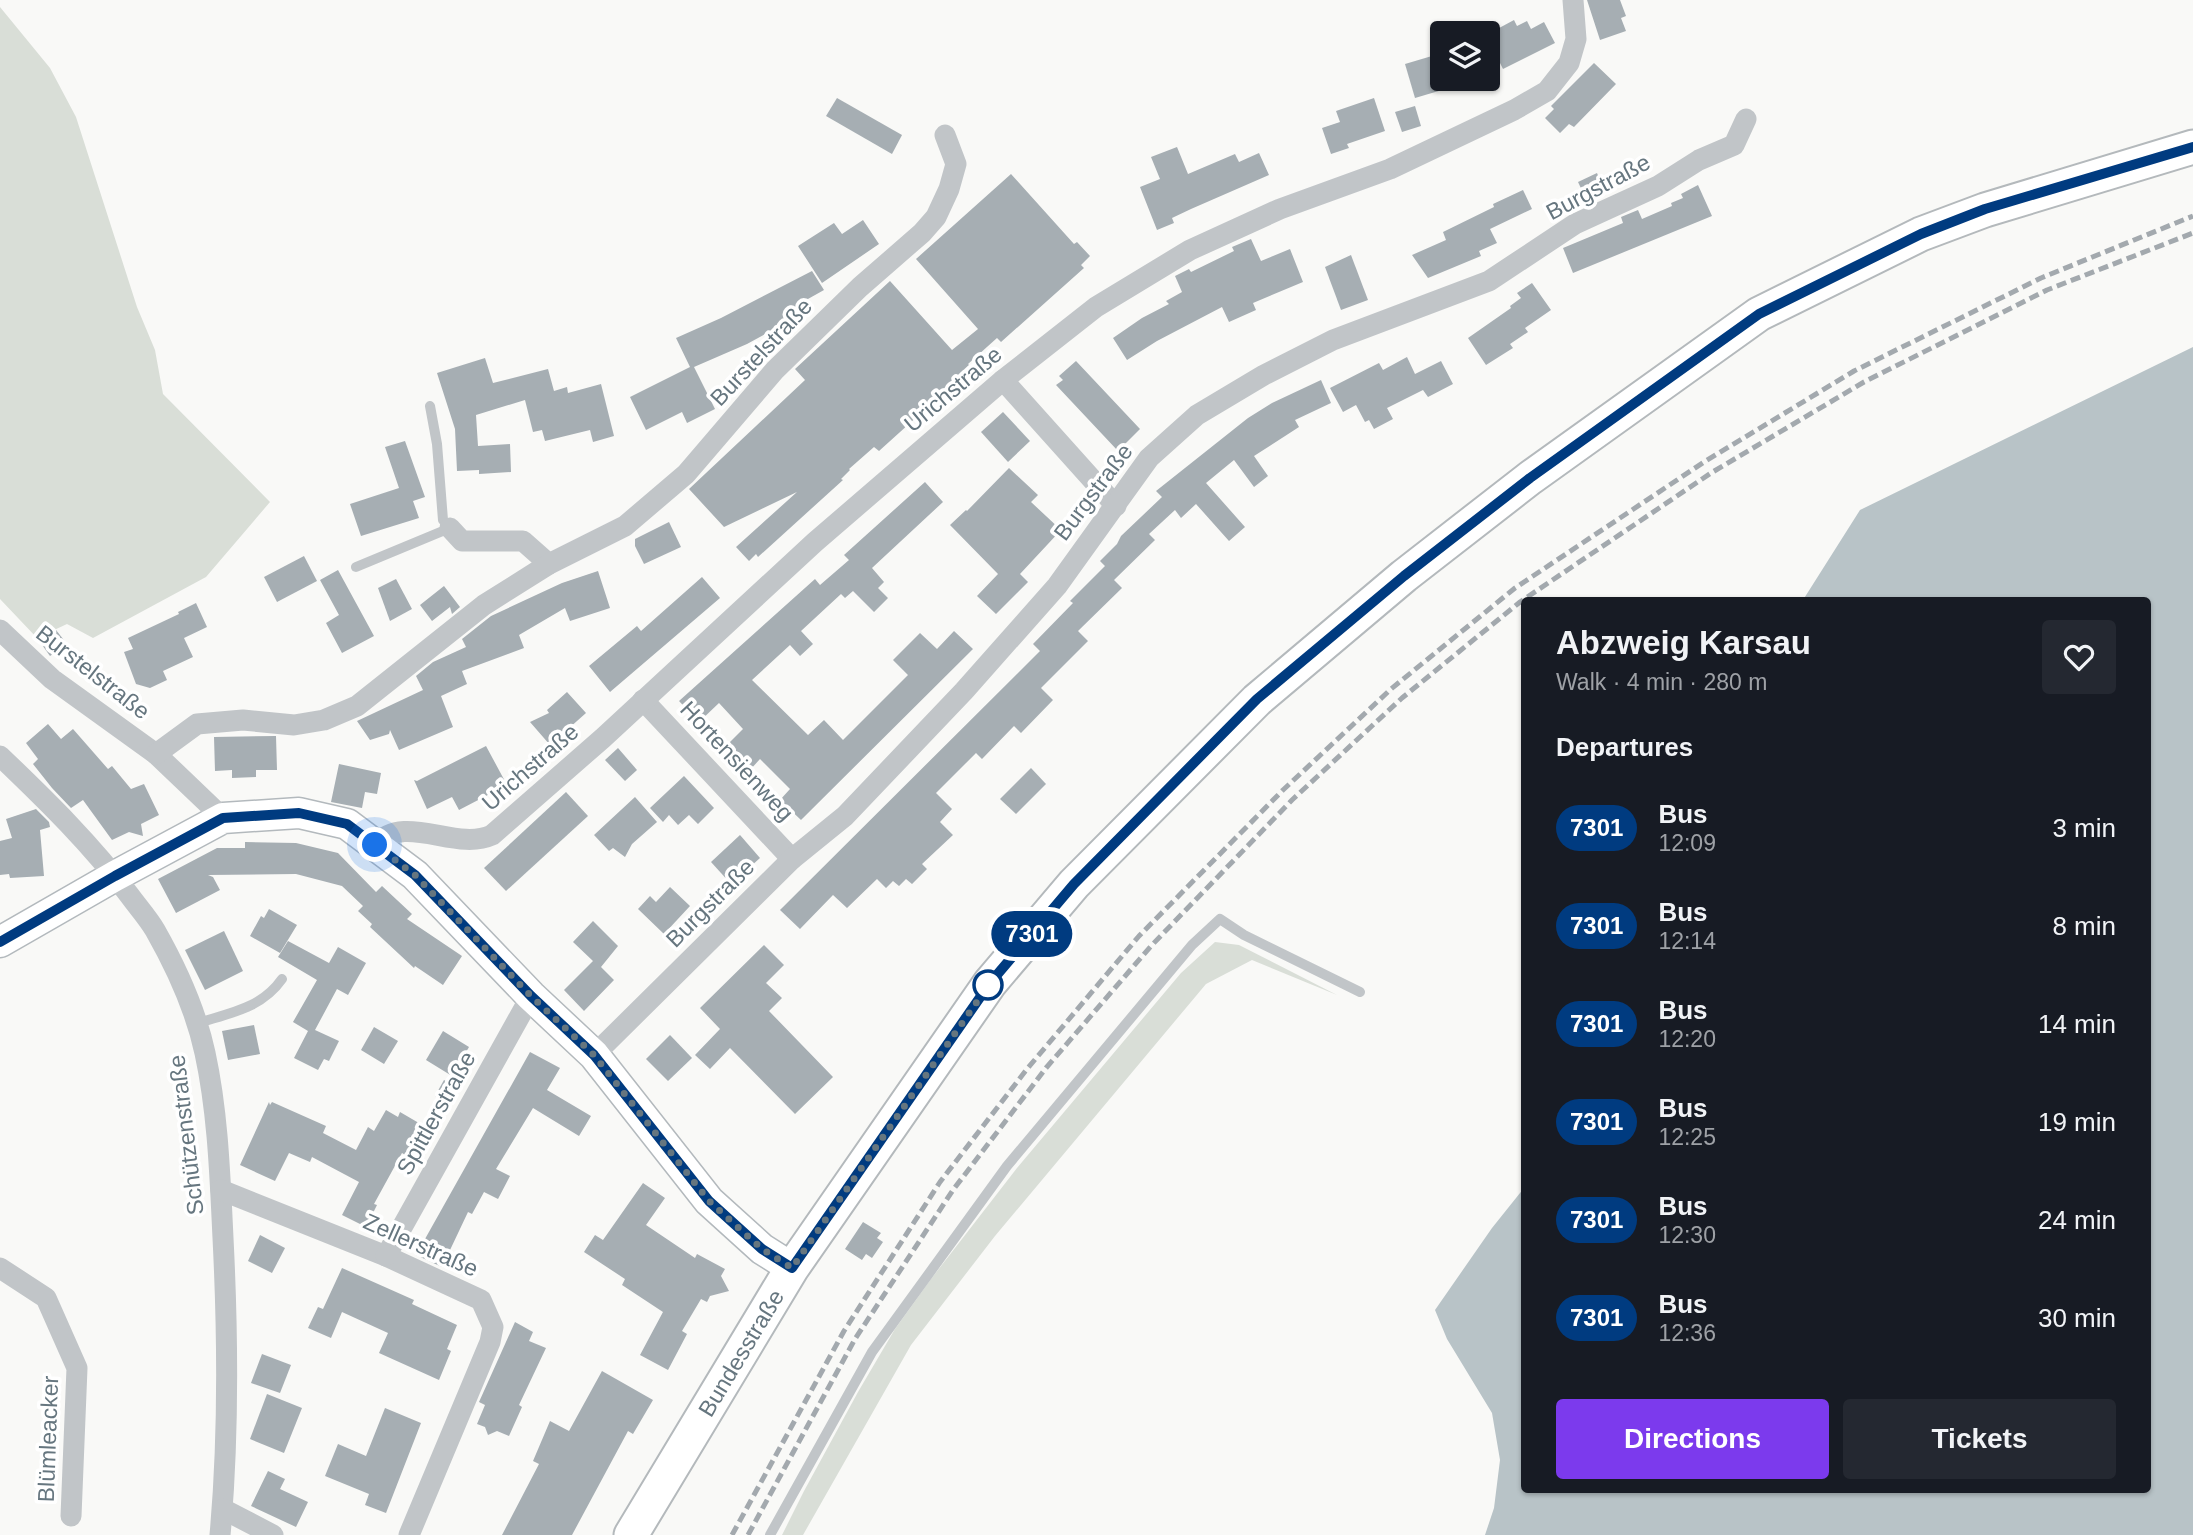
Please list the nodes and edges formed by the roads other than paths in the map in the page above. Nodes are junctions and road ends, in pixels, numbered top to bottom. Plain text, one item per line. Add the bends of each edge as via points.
1 (1573, 0) edge
2 (1746, 120) dead end
3 (946, 135) dead end
4 (2193, 147) edge
5 (1003, 380) junction
6 (430, 406) dead end
7 (1116, 506) junction
8 (450, 528) junction
9 (549, 564) junction
10 (356, 567) dead end
11 (0, 630) edge
12 (643, 700) junction
13 (156, 754) junction
14 (0, 756) edge
15 (223, 818) junction
16 (375, 845) junction
17 (792, 859) junction
18 (115, 876) junction
19 (0, 942) edge
20 (282, 979) dead end
21 (1360, 992) dead end
22 (531, 996) junction
23 (195, 1024) junction
24 (594, 1055) junction
25 (221, 1189) junction
26 (386, 1256) junction
27 (0, 1268) edge
28 (792, 1268) junction
29 (223, 1509) junction
30 (71, 1516) dead end
31 (220, 1535) edge
32 (273, 1535) edge
33 (410, 1535) edge
34 (631, 1535) edge
35 (770, 1535) edge

1 - 5 street, Urichstraße via 1576,39 1569,63 1547,91 1390,169 1280,209 1190,250 1096,307
2 - 7 street, Burgstraße via 1734,145 1575,224 1489,281 1333,341 1197,415 1149,458
3 - 9 street, Burstelstraße via 956,164 936,217 922,233 775,370 686,474 625,526
4 - 28 main road, Bundesstraße via 1985,209 1759,314 1530,478 1404,576 1257,699 1074,884 990,983
5 - 7 street
5 - 12 street, Urichstraße via 815,542
6 - 8 lane via 443,520
7 - 17 street, Burgstraße via 1057,586 964,691 845,816
8 - 9 street via 462,541 523,541
8 - 10 lane
9 - 13 street, Burstelstraße via 484,605 357,706 324,720 294,725 243,720 197,724
11 - 13 street, Burstelstraße via 52,679
12 - 16 street, Urichstraße via 492,835 463,839 404,832 382,837
12 - 17 street, Hortensienweg
13 - 15 street, Burstelstraße
14 - 18 street, Schützenstraße
15 - 16 street via 299,813 347,824
15 - 18 street
16 - 22 street via 415,875
17 - 24 street, Burgstraße
18 - 19 street
18 - 23 street, Schützenstraße via 154,929
20 - 23 lane via 271,994 249,1007
21 - 35 lane via 1220,919 1183,956 999,1177 872,1352
22 - 24 street
22 - 26 street, Spittlerstraße
23 - 25 street, Schützenstraße via 205,1052
24 - 28 street via 709,1201 762,1249
25 - 26 street, Zellerstraße
25 - 29 street, Schützenstraße via 228,1351
26 - 33 street, Zellerstraße via 481,1300 493,1327
27 - 30 street, Blümleacker via 46,1298 77,1368
28 - 34 main road, Bundesstraße
29 - 31 street, Schützenstraße
29 - 32 street

